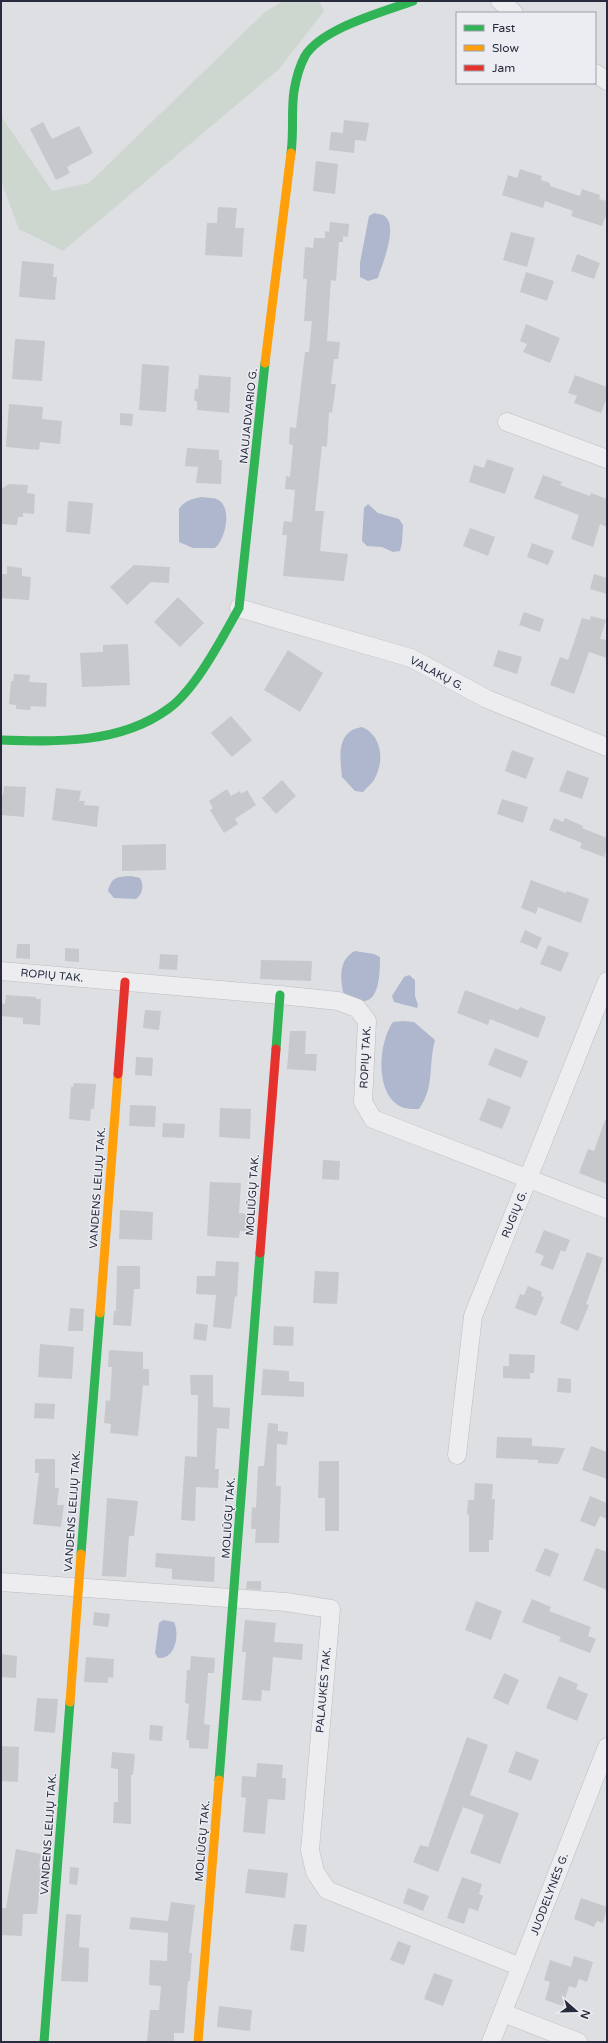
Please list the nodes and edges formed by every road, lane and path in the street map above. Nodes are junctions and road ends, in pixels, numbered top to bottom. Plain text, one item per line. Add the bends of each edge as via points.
1 (414, 1) edge
2 (500, 1) edge
3 (513, 12) edge
4 (596, 74) edge
5 (607, 82) edge
6 (508, 422) dead end
7 (607, 459) edge
8 (238, 608) junction
9 (1, 740) edge
10 (607, 747) edge
11 (1, 971) edge
12 (125, 982) junction
13 (607, 982) edge
14 (280, 995) junction
15 (528, 1179) junction
16 (607, 1210) edge
17 (458, 1455) dead end
18 (1, 1582) edge
19 (78, 1588) junction
20 (233, 1599) junction
21 (607, 1747) edge
22 (521, 1967) junction
23 (503, 2013) junction
24 (44, 2042) edge
25 (198, 2042) edge
26 (491, 2042) edge
27 (578, 2042) edge

1 - 8 street, NAUJADVARIO G. via 345,24 324,38 306,55 298,73 294,93 293,138
2 - 3 street
4 - 5 street
6 - 7 street
8 - 9 street, NAUJADVARIO G. via 219,643 187,690 168,709 138,726 88,739
8 - 10 street, VALAKŲ G. via 411,658 487,699
11 - 12 street, ROPIŲ TAK.
12 - 14 street, ROPIŲ TAK.
12 - 19 street, VANDENS LELIJŲ TAK.
13 - 15 street, RUGIŲ G.
14 - 15 street, ROPIŲ TAK. via 338,1001 357,1008 367,1022 363,1102 373,1119
14 - 20 street, MOLIŪGŲ TAK.
15 - 16 street, ROPIŲ TAK.
15 - 17 street, RUGIŲ G. via 473,1316
18 - 19 street, PALAUKĖS TAK.
19 - 20 street, PALAUKĖS TAK.
19 - 24 street, VANDENS LELIJŲ TAK.
20 - 22 street, PALAUKĖS TAK. via 286,1602 330,1609 310,1850 315,1872 327,1890
20 - 25 street, MOLIŪGŲ TAK.
21 - 22 street, JUODELYNĖS G.
22 - 23 street, JUODELYNĖS G.
23 - 26 street, JUODELYNĖS G.
23 - 27 street

